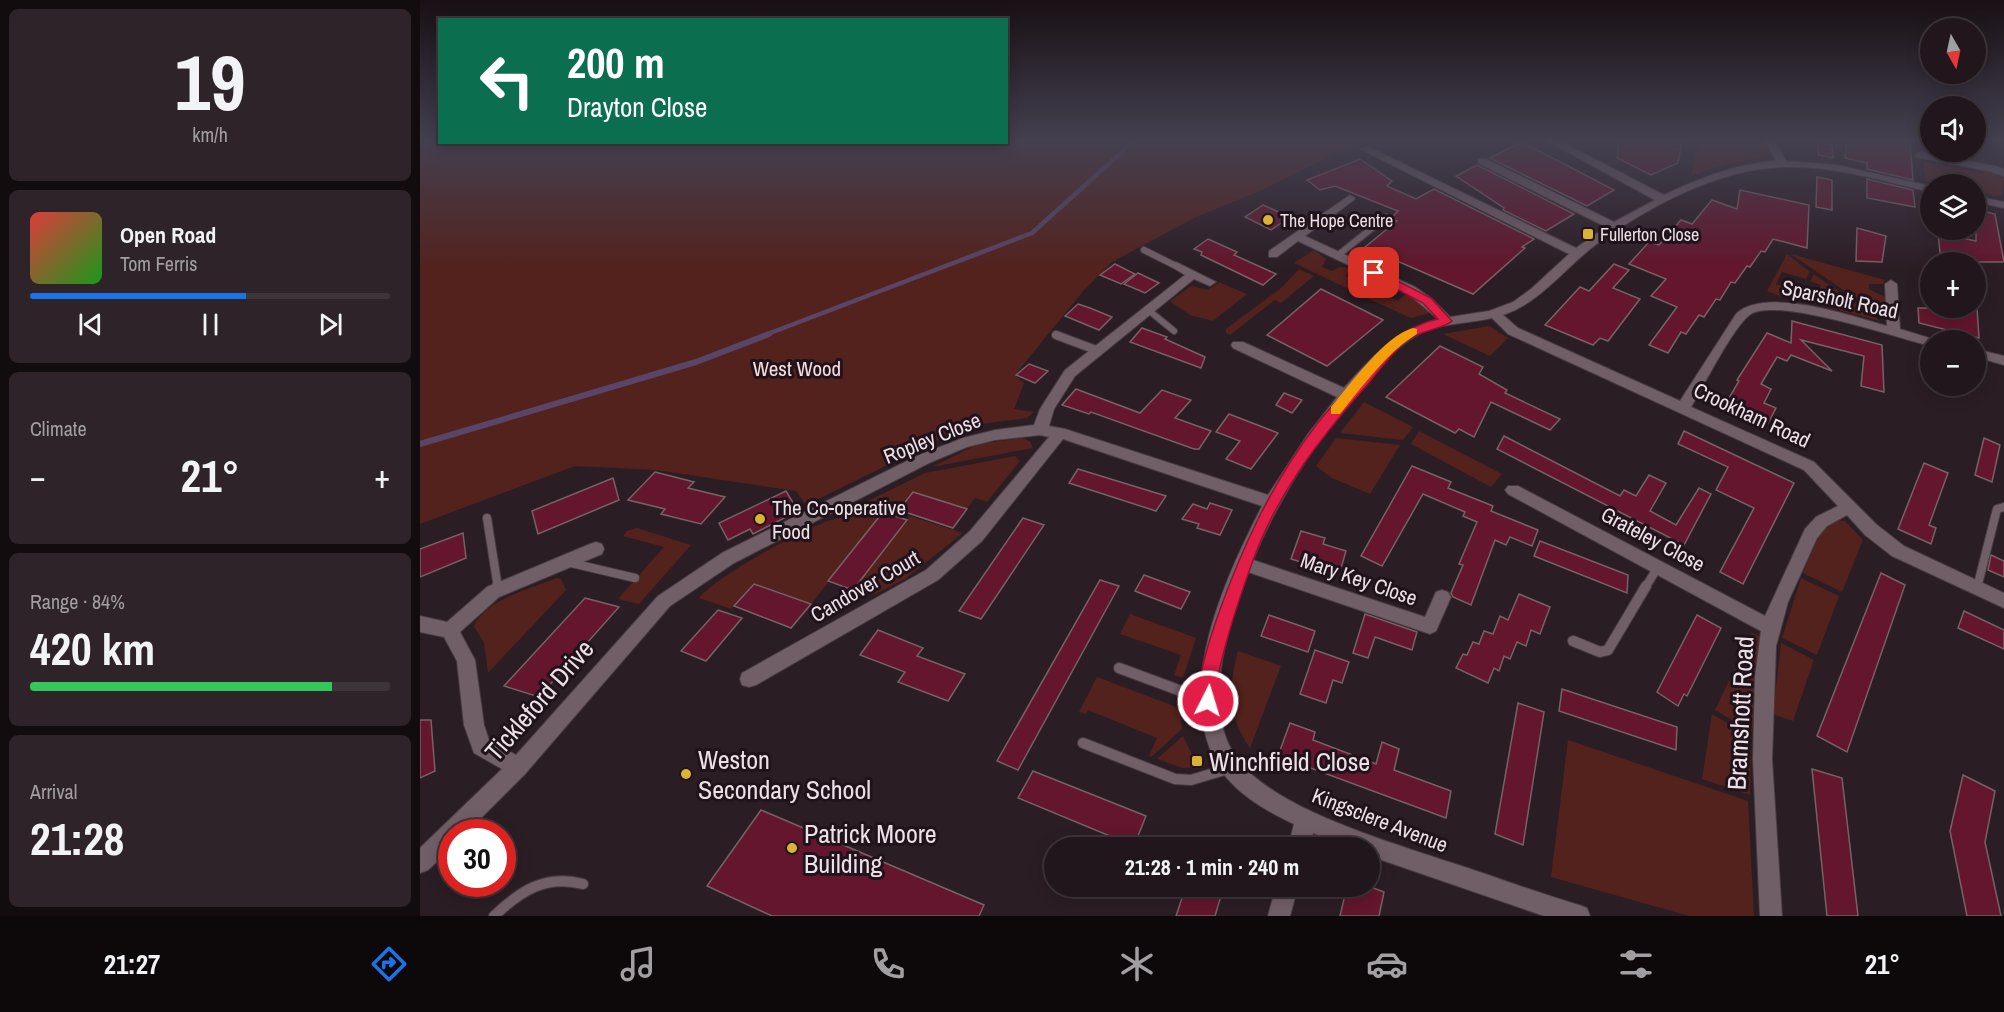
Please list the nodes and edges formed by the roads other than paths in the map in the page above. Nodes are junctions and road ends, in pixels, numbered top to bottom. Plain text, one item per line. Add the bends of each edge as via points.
1 (1436, 184) edge
2 (1528, 184) edge
3 (1633, 184) edge
4 (1703, 184) edge
5 (1904, 184) edge
6 (1920, 187) edge
7 (1350, 198) dead end
8 (1664, 200) junction
9 (1986, 201) edge
10 (2004, 205) edge
11 (1386, 217) dead end
12 (1615, 227) junction
13 (1298, 237) junction
14 (1144, 249) dead end
15 (1578, 253) junction
16 (1273, 254) dead end
17 (1337, 256) junction
18 (1176, 266) joint
19 (1193, 274) junction
20 (1210, 282) dead end
21 (1891, 284) dead end
22 (1147, 309) junction
23 (1494, 313) junction
24 (1447, 321) junction
25 (1174, 331) dead end
26 (1894, 332) junction
27 (1056, 335) dead end
28 (1920, 339) edge
29 (1238, 345) dead end
30 (1096, 350) junction
31 (1986, 356) edge
32 (2004, 360) edge
33 (1348, 396) junction
34 (1684, 407) junction
35 (1040, 430) junction
36 (1060, 433) junction
37 (1514, 490) dead end
38 (1272, 503) junction
39 (2004, 507) edge
40 (1851, 508) junction
41 (487, 518) dead end
42 (596, 549) dead end
43 (565, 562) junction
44 (1244, 564) junction
45 (1658, 567) junction
46 (635, 578) dead end
47 (1977, 589) junction
48 (498, 590) junction
49 (1442, 597) dead end
50 (664, 601) joint
51 (2004, 601) edge
52 (420, 624) edge
53 (1770, 627) junction
54 (450, 630) junction
55 (1573, 641) dead end
56 (1119, 668) dead end
57 (749, 679) dead end
58 (1208, 701) junction
59 (1083, 743) dead end
60 (518, 767) junction
61 (1232, 767) junction
62 (466, 819) edge
63 (1306, 819) junction
64 (1301, 837) edge
65 (438, 846) edge
66 (420, 862) edge
67 (583, 884) dead end
68 (1284, 897) edge
69 (494, 916) edge
70 (1279, 916) edge
71 (1579, 916) edge
72 (1771, 916) edge

1 - 15 street
2 - 12 street
3 - 8 street
4 - 8 street, Kingsclere Avenue
5 - 6 street, Kingsclere Avenue
7 - 13 street
8 - 12 street, Kingsclere Avenue
9 - 10 street
11 - 17 lane
12 - 15 street, Kingsclere Avenue
13 - 16 street
13 - 17 street
14 - 18 lane
15 - 23 street, Kingsclere Avenue via 1522,302
17 - 24 street via 1411,290
18 - 19 street
19 - 20 street
19 - 22 street
21 - 26 street
22 - 25 lane
22 - 30 street
23 - 24 street, Kingsclere Avenue
23 - 34 street, Crookham Road via 1513,331
24 - 33 street, Kingsclere Avenue via 1424,326 1401,339
26 - 28 street, Sparsholt Road
26 - 34 street, Sparsholt Road via 1790,306 1749,309
27 - 30 lane
29 - 33 street
30 - 35 street via 1059,388
31 - 32 street
33 - 38 street, Kingsclere Avenue via 1320,429
34 - 40 street, Crookham Road via 1809,466
35 - 36 street, Ropley Close
35 - 50 street, Ropley Close via 963,443 924,459 728,558
36 - 38 street, Ropley Close
36 - 57 street, Candover Court via 976,536 932,575
37 - 45 street, Grateley Close
38 - 44 street, Kingsclere Avenue
39 - 47 lane via 1997,509
40 - 47 street, Crookham Road via 1898,551
40 - 53 street, Bramshott Road via 1827,515 1815,526
41 - 48 lane
42 - 43 street
43 - 46 lane
43 - 48 street
44 - 49 street, Mary Key Close via 1430,626
44 - 58 street, Kingsclere Avenue via 1219,636
45 - 53 street, Grateley Close
45 - 55 lane via 1608,650 1600,652
47 - 51 street, Crookham Road
48 - 54 street
50 - 60 street, Tickleford Drive
52 - 54 street
53 - 72 street, Bramshott Road via 1762,811
54 - 60 street via 466,660 474,725 481,746
56 - 58 lane
58 - 61 street, Kingsclere Avenue via 1213,732
59 - 61 lane via 1175,779 1191,780
60 - 62 street, Tickleford Drive
61 - 63 street, Kingsclere Avenue via 1254,789
63 - 64 street
63 - 71 street, Kingsclere Avenue via 1388,852
65 - 66 street, Tickleford Drive
67 - 69 lane via 567,878 529,887 511,898
68 - 70 street

